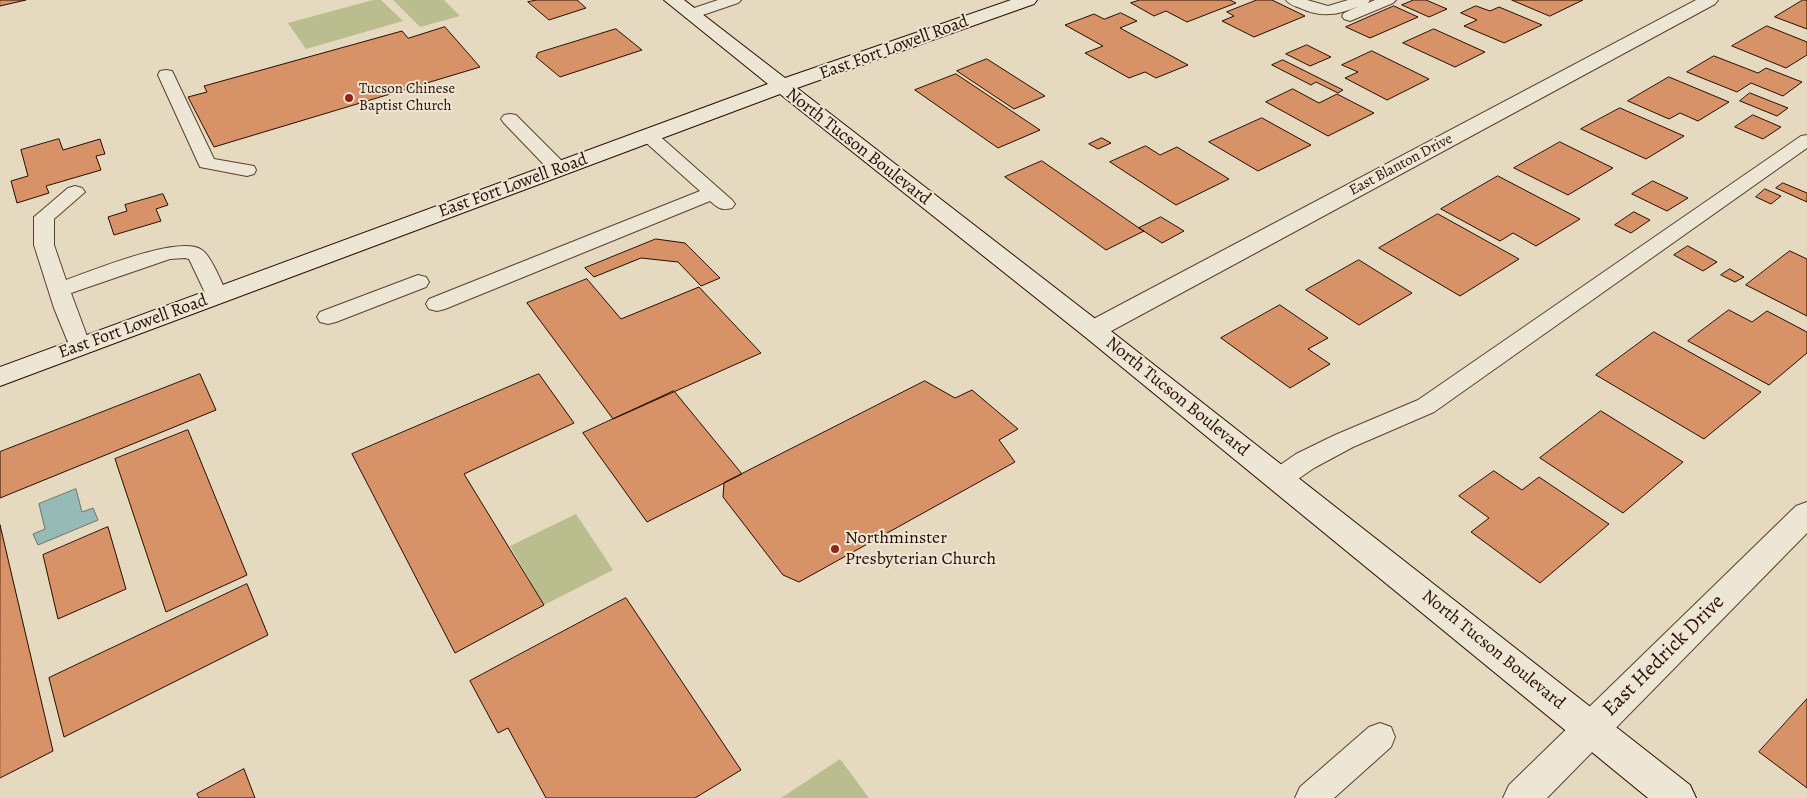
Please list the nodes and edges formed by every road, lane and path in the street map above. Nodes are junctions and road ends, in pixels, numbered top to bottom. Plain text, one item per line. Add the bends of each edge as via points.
1 (673, 0) edge
2 (733, 0) edge
3 (1028, 0) edge
4 (1294, 0) edge
5 (1362, 0) edge
6 (1388, 0) edge
7 (1709, 0) edge
8 (691, 14) junction
9 (1346, 18) dead end
10 (166, 75) dead end
11 (782, 87) junction
12 (510, 118) dead end
13 (649, 136) junction
14 (1807, 140) edge
15 (559, 169) junction
16 (246, 170) dead end
17 (74, 192) dead end
18 (418, 282) dead end
19 (59, 290) junction
20 (217, 296) junction
21 (437, 304) dead end
22 (328, 317) dead end
23 (1093, 330) junction
24 (80, 347) junction
25 (0, 376) edge
26 (1279, 479) junction
27 (1807, 514) edge
28 (1591, 728) junction
29 (1380, 737) dead end
30 (1311, 798) edge
31 (1522, 798) edge
32 (1677, 798) edge

1 - 8 main road, North Tucson Boulevard
2 - 8 lane
3 - 11 main road, East Fort Lowell Road
4 - 5 lane via 1331,12
6 - 9 lane
7 - 23 main road, East Blanton Drive
8 - 11 main road, North Tucson Boulevard
10 - 16 lane via 207,163
11 - 13 main road, East Fort Lowell Road
11 - 23 main road, North Tucson Boulevard
12 - 15 lane
13 - 15 main road, East Fort Lowell Road
13 - 21 lane via 719,198
14 - 26 lane via 1426,406 1344,441
15 - 20 main road, East Fort Lowell Road
17 - 19 lane via 44,217 44,245
18 - 22 lane
19 - 20 lane via 167,253 189,251 200,261
19 - 24 lane
20 - 24 main road, East Fort Lowell Road
23 - 26 main road, North Tucson Boulevard
24 - 25 main road, East Fort Lowell Road
26 - 28 main road, North Tucson Boulevard
27 - 28 main road, East Hedrick Drive
28 - 31 main road, East Hedrick Drive
28 - 32 main road, North Tucson Boulevard
29 - 30 lane

